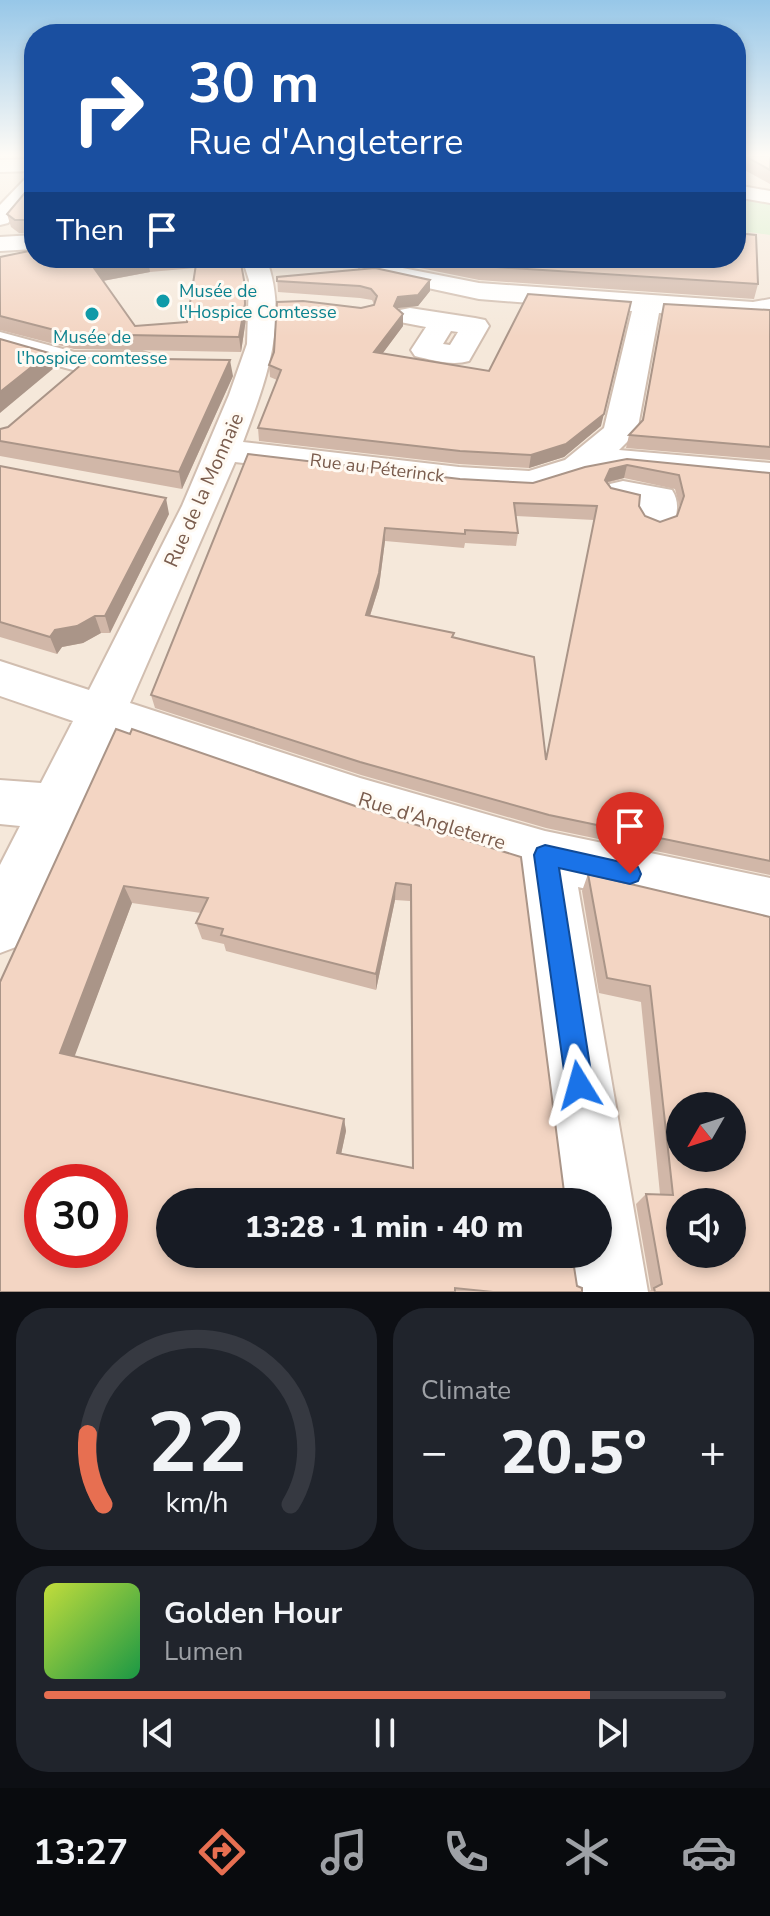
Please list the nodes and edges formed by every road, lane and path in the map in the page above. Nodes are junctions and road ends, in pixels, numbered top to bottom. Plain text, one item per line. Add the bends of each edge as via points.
1 (24, 243) edge
2 (0, 244) edge
3 (346, 271) edge
4 (269, 284) edge
5 (479, 291) junction
6 (647, 304) junction
7 (764, 310) edge
8 (410, 316) edge
9 (0, 341) edge
10 (84, 362) junction
11 (174, 362) edge
12 (60, 382) edge
13 (224, 450) junction
14 (608, 468) junction
15 (770, 474) edge
16 (657, 520) edge
17 (0, 678) edge
18 (102, 712) junction
19 (0, 802) edge
20 (57, 807) junction
21 (545, 855) junction
22 (770, 905) edge
23 (0, 925) edge
24 (594, 1188) edge
25 (606, 1268) edge
26 (610, 1292) edge

1 - 2 street
3 - 5 street via 375,269
4 - 13 street, Rue de la Monnaie
5 - 6 street
5 - 8 street via 451,323
6 - 7 street
6 - 14 street
9 - 10 street
10 - 11 street
10 - 12 street
13 - 14 street, Rue au Péterinck via 531,482
13 - 18 street, Rue de la Monnaie via 183,504
14 - 15 street
14 - 16 street via 659,498
17 - 18 street, Rue d'Angleterre
18 - 20 street, Rue de la Monnaie
18 - 21 street, Rue d'Angleterre via 360,800
19 - 20 street
20 - 23 street, Rue de la Monnaie
21 - 22 street, Rue d'Angleterre
21 - 24 street
25 - 26 street

